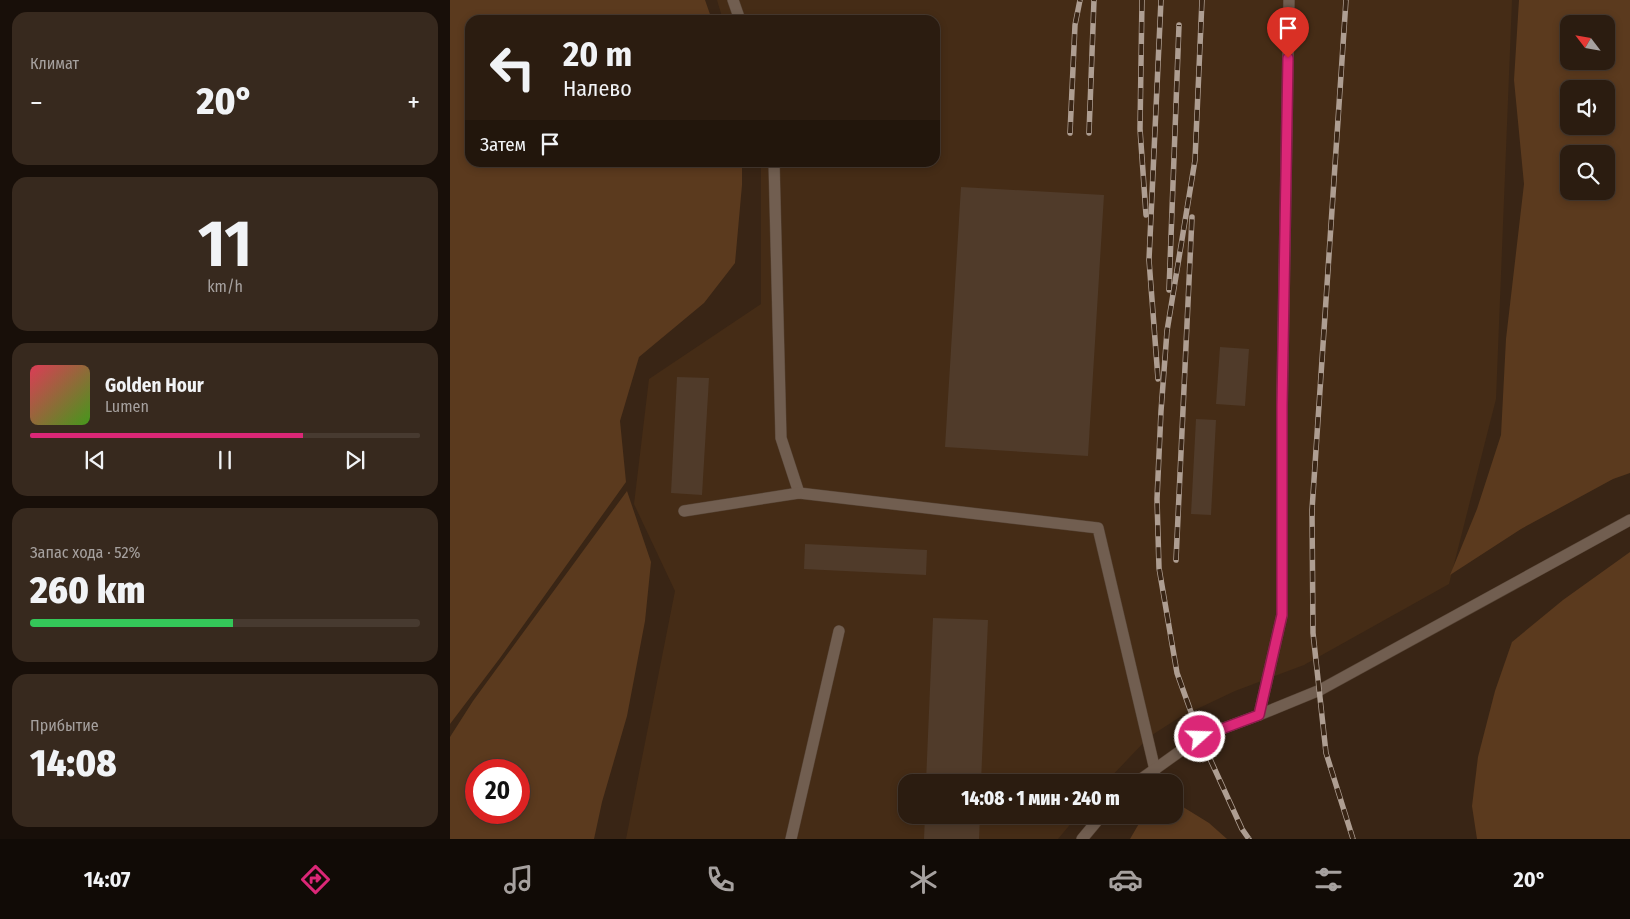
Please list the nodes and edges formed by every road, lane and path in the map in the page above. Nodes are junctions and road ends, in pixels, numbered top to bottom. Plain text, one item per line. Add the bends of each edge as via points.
1 (733, 0) edge
2 (1288, 0) edge
3 (738, 15) edge
4 (774, 167) edge
5 (799, 493) junction
6 (684, 511) dead end
7 (1630, 520) edge
8 (839, 631) dead end
9 (1259, 715) junction
10 (1155, 770) junction
11 (1149, 774) edge
12 (1094, 824) edge
13 (791, 839) edge
14 (1082, 839) edge

1 - 3 lane
2 - 9 lane via 1282,615
4 - 5 lane via 781,438
5 - 6 lane
5 - 10 lane via 1098,528
7 - 9 lane via 1320,690
8 - 13 lane
9 - 10 lane via 1200,737
10 - 11 lane
12 - 14 lane

